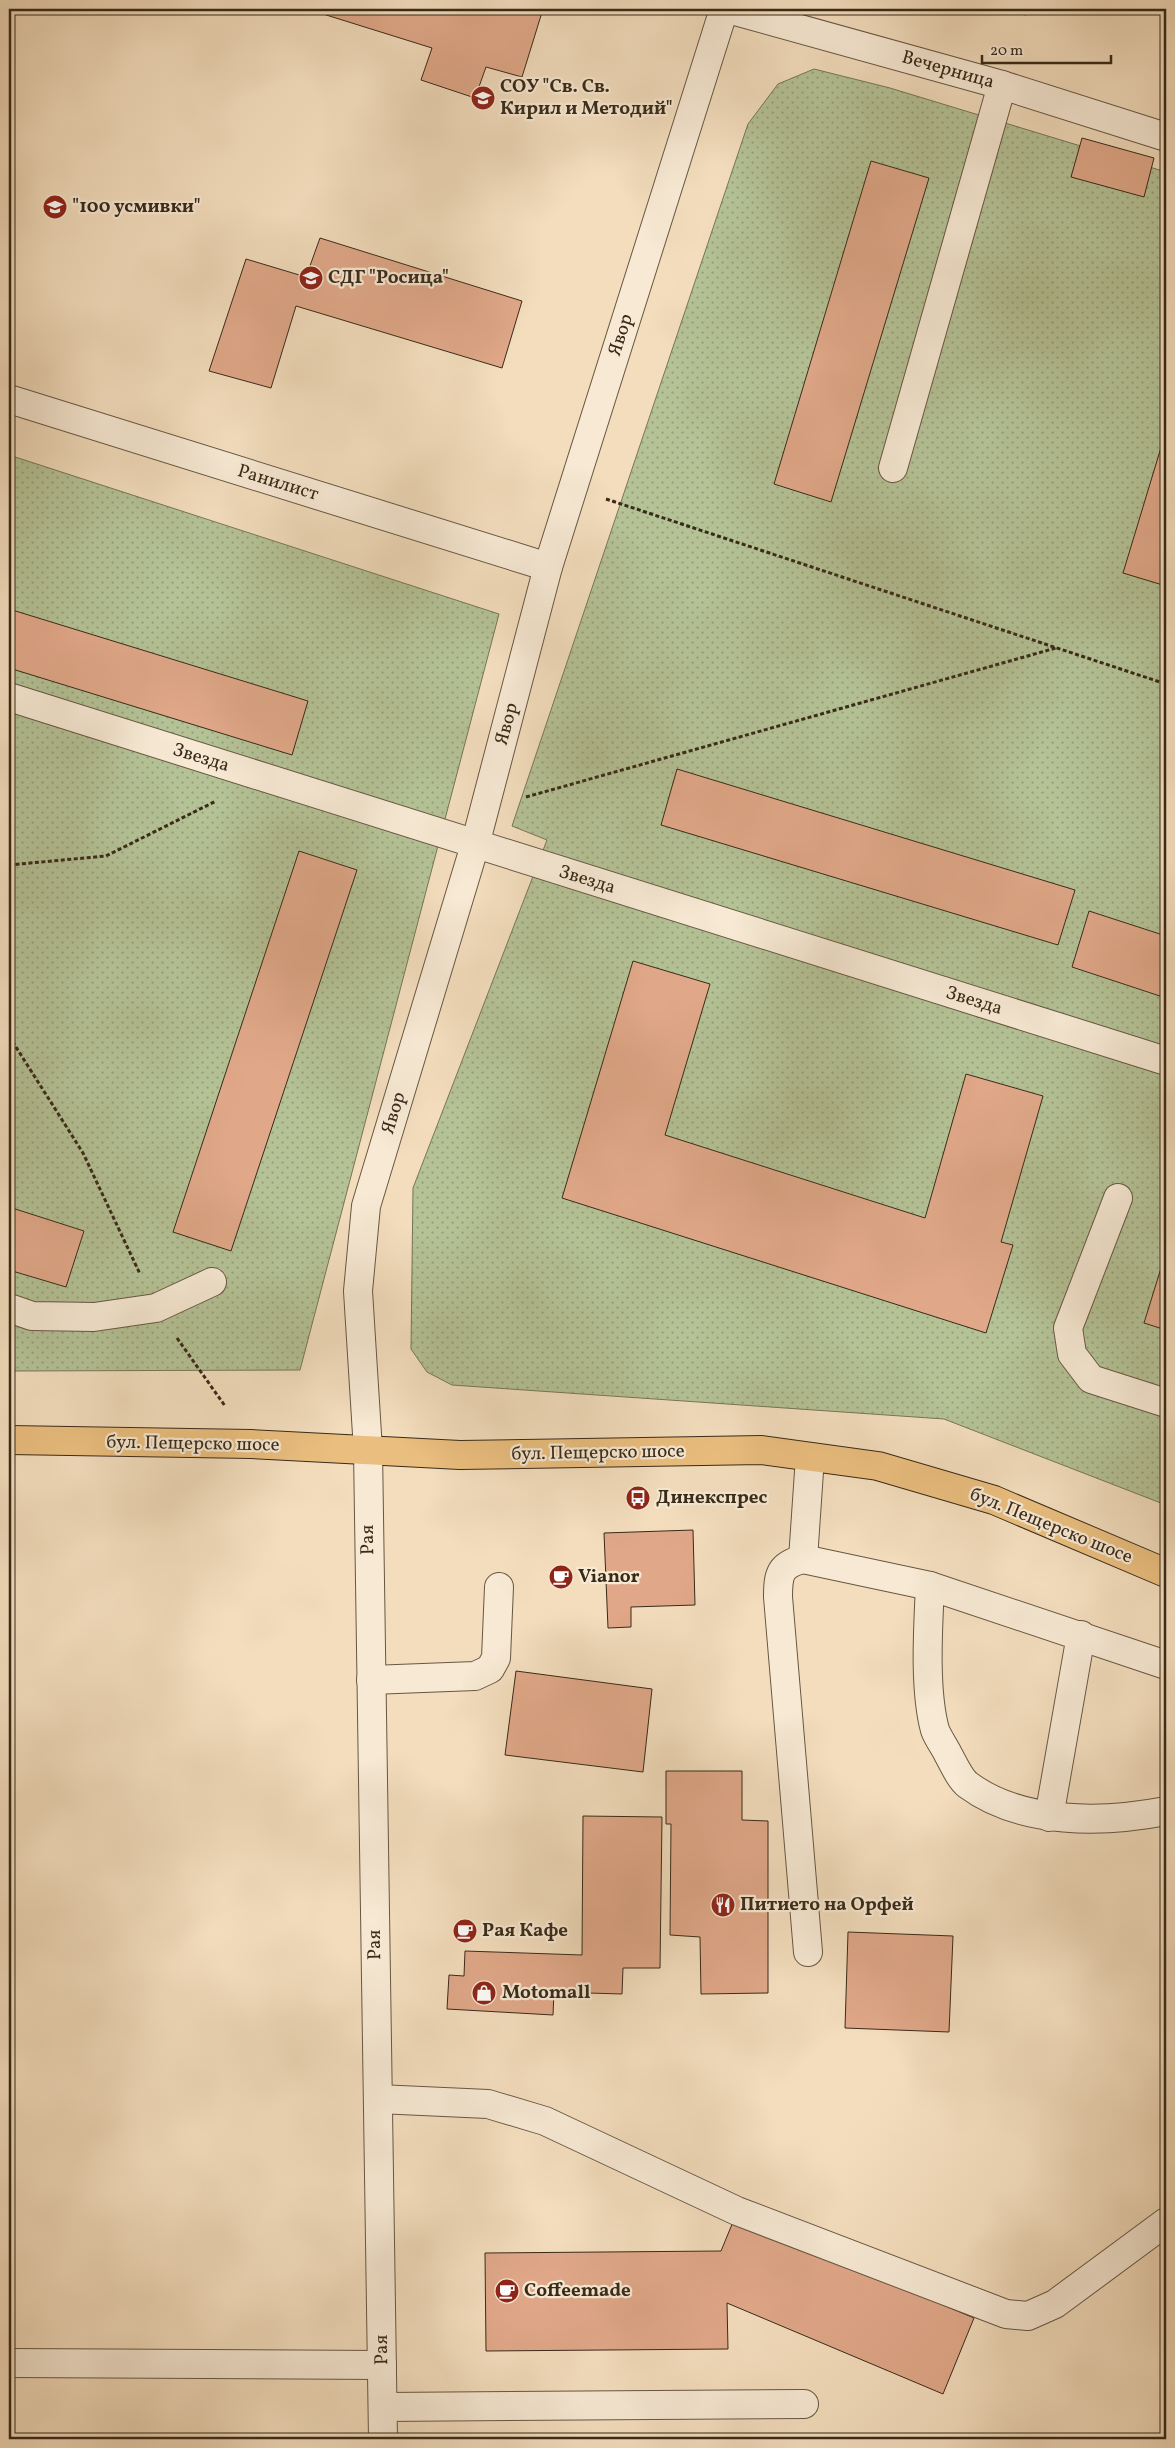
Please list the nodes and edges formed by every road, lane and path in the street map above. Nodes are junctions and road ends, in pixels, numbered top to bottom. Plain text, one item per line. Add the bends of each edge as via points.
1 (726, 9) edge
2 (1002, 85) junction
3 (1166, 137) edge
4 (9, 399) edge
5 (893, 468) dead end
6 (573, 488) junction
7 (548, 567) junction
8 (1057, 648) junction
9 (1166, 684) edge
10 (9, 697) edge
11 (264, 778) junction
12 (484, 809) junction
13 (475, 845) junction
14 (9, 865) edge
15 (9, 1036) edge
16 (1166, 1061) edge
17 (1118, 1198) dead end
18 (212, 1282) dead end
19 (9, 1308) edge
20 (156, 1308) junction
21 (1166, 1403) edge
22 (9, 1440) edge
23 (251, 1444) junction
24 (368, 1450) junction
25 (810, 1457) junction
26 (803, 1559) junction
27 (1166, 1573) edge
28 (930, 1586) junction
29 (499, 1587) dead end
30 (1081, 1635) junction
31 (1166, 1665) edge
32 (371, 1680) junction
33 (1165, 1804) edge
34 (1049, 1816) junction
35 (808, 1952) dead end
36 (378, 2099) junction
37 (1166, 2222) edge
38 (9, 2363) edge
39 (382, 2365) junction
40 (804, 2404) dead end
41 (384, 2406) junction
42 (382, 2439) edge

1 - 2 street, Вечерница
1 - 6 street, Явор
2 - 3 street, Вечерница
2 - 5 street
4 - 7 street, Ранилист
6 - 7 street, Явор
6 - 8 path
7 - 12 street, Явор
8 - 9 path
8 - 12 path
10 - 11 street, Звезда
11 - 13 street, Звезда
11 - 14 path via 106,856
12 - 13 street, Явор
13 - 16 street, Звезда
13 - 24 street, Явор via 366,1206 358,1292
15 - 20 path via 83,1153
17 - 21 street via 1068,1328 1072,1354 1091,1379
18 - 20 street
19 - 20 street via 32,1316 94,1317
20 - 23 path
22 - 23 main road, бул. Пещерско шосе
23 - 24 main road, бул. Пещерско шосе
24 - 25 main road, бул. Пещерско шосе via 484,1455 762,1450
24 - 32 street, Рая
25 - 26 street
25 - 27 main road, бул. Пещерско шосе via 878,1466 994,1500
26 - 28 street
26 - 35 street via 788,1563 778,1577 778,1596
28 - 30 street
28 - 34 street via 929,1685 935,1731 967,1785 1010,1808
29 - 32 street via 496,1658 490,1669 475,1676
30 - 31 street
30 - 34 street
32 - 36 street, Рая
33 - 34 street via 1090,1819
36 - 37 street via 488,2104 518,2111 737,2211 1006,2314 1028,2316 1055,2304
36 - 39 street, Рая
38 - 39 street
39 - 41 street, Рая
40 - 41 street
41 - 42 street, Рая

